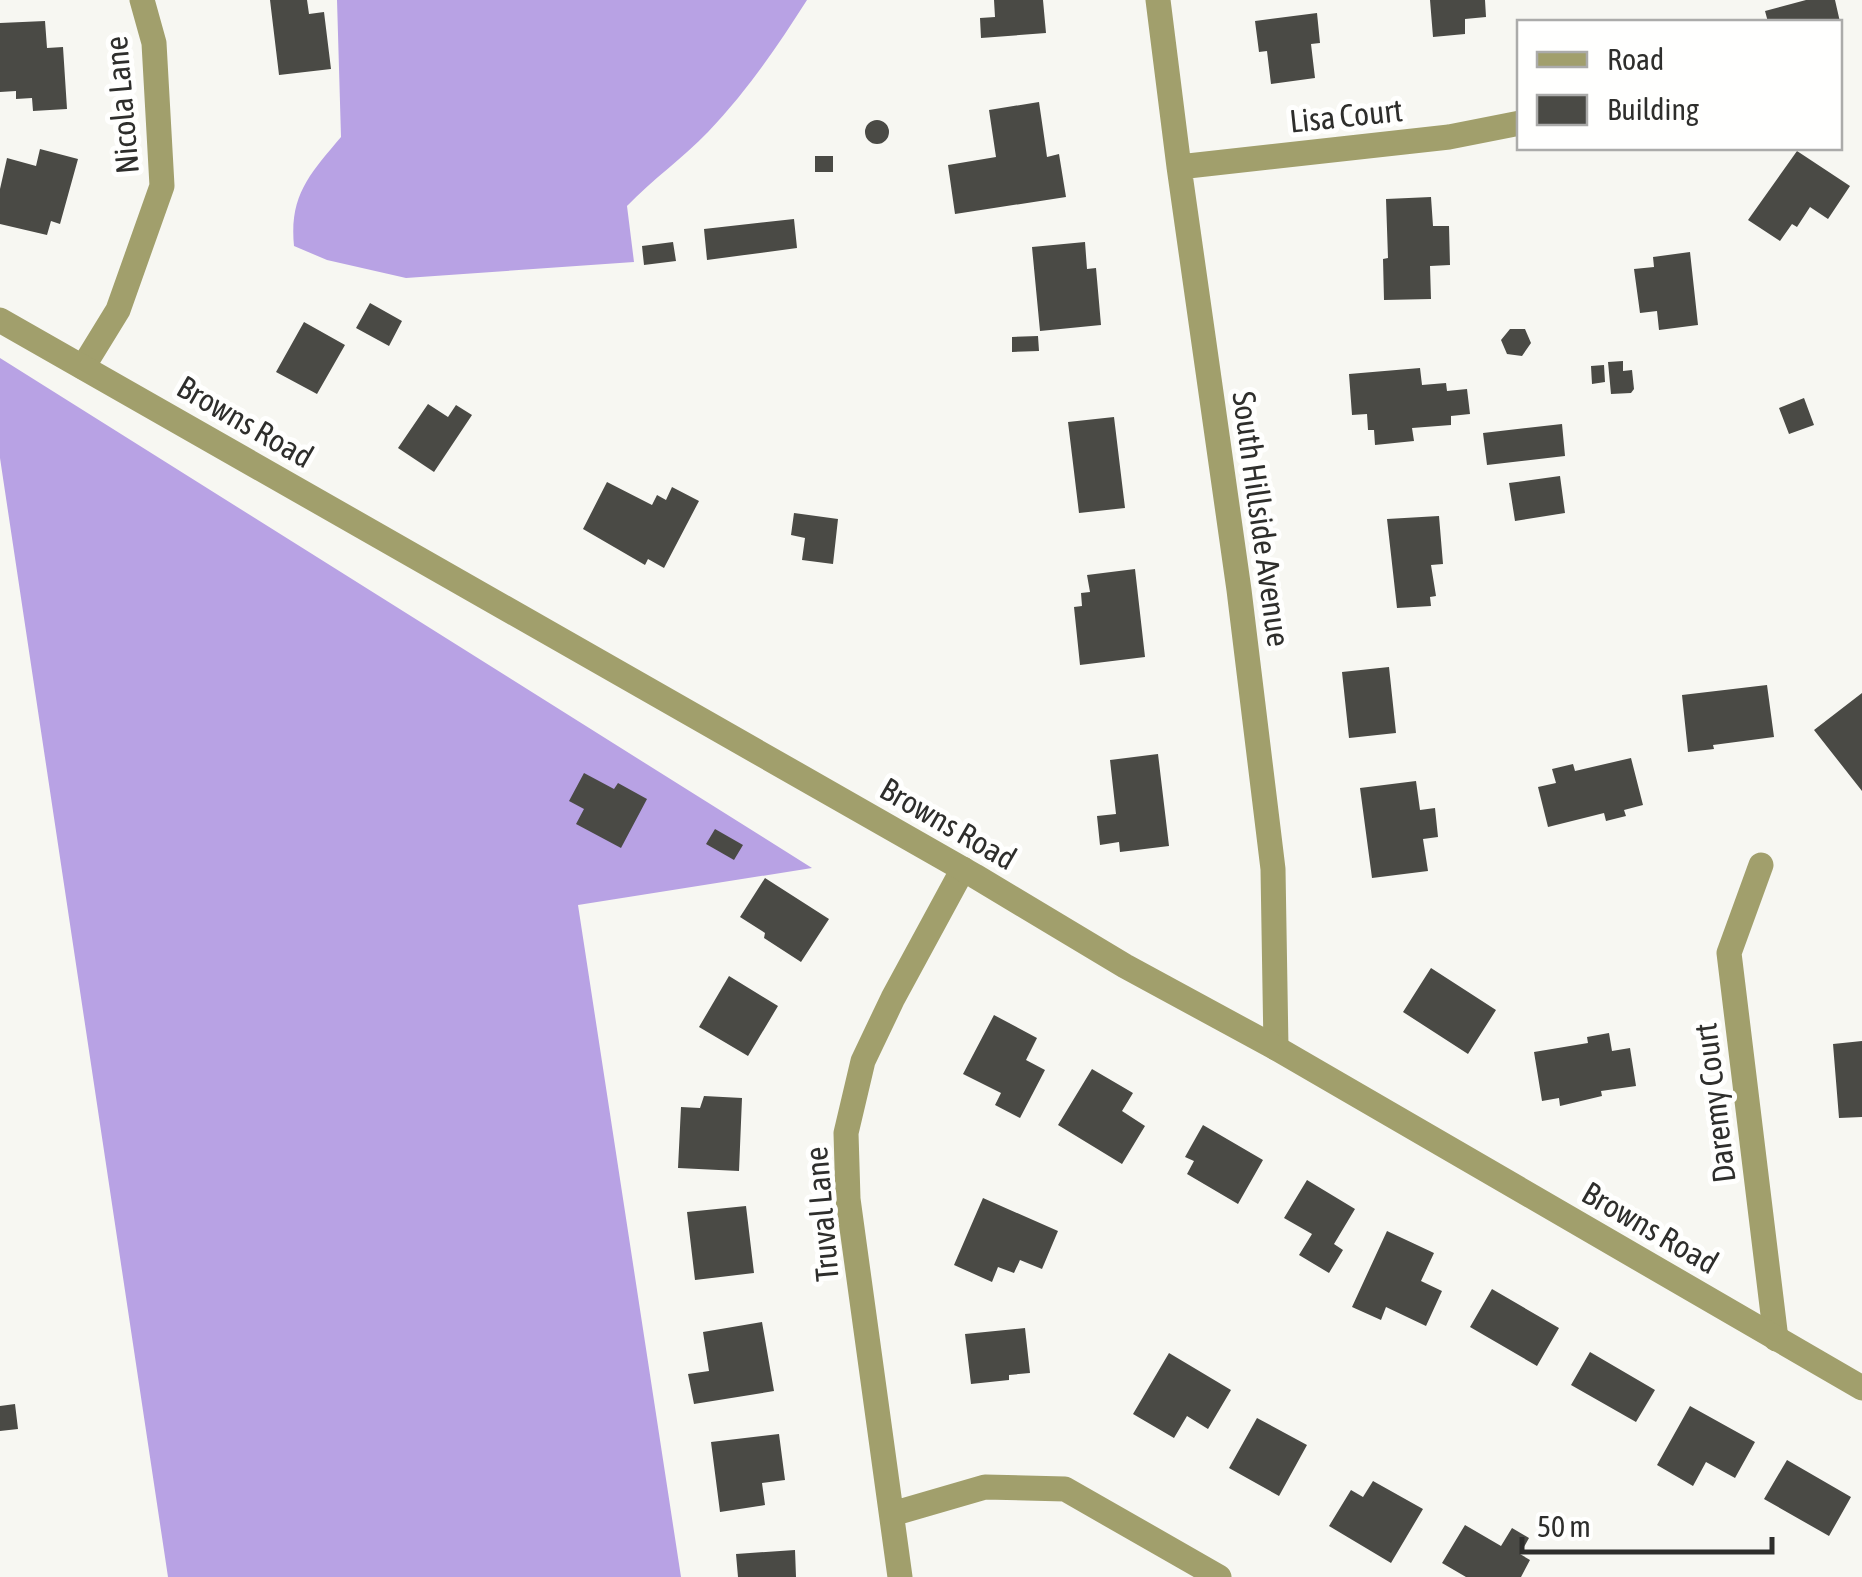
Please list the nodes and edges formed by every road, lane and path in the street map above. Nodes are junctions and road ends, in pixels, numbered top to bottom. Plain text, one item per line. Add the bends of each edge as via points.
1 (142, 0) edge
2 (1158, 0) edge
3 (1517, 124) edge
4 (1178, 167) junction
5 (0, 320) edge
6 (84, 367) junction
7 (1760, 864) dead end
8 (963, 869) junction
9 (1276, 1048) junction
10 (1776, 1339) junction
11 (1862, 1388) edge
12 (892, 1514) junction
13 (900, 1577) edge
14 (1219, 1577) edge

1 - 6 street, Nicola Lane via 154,43 162,186 118,310
2 - 4 street, South Hillside Avenue
3 - 4 street, Lisa Court
4 - 9 street, South Hillside Avenue via 1274,869
5 - 6 street, Browns Road
6 - 8 street, Browns Road
7 - 10 street, Daremy Court via 1729,953
8 - 9 street, Browns Road
8 - 12 street, Truval Lane via 863,1061 846,1133 848,1198
9 - 10 street, Browns Road
10 - 11 street, Browns Road
12 - 13 street, Truval Lane
12 - 14 street via 985,1487 1065,1489

